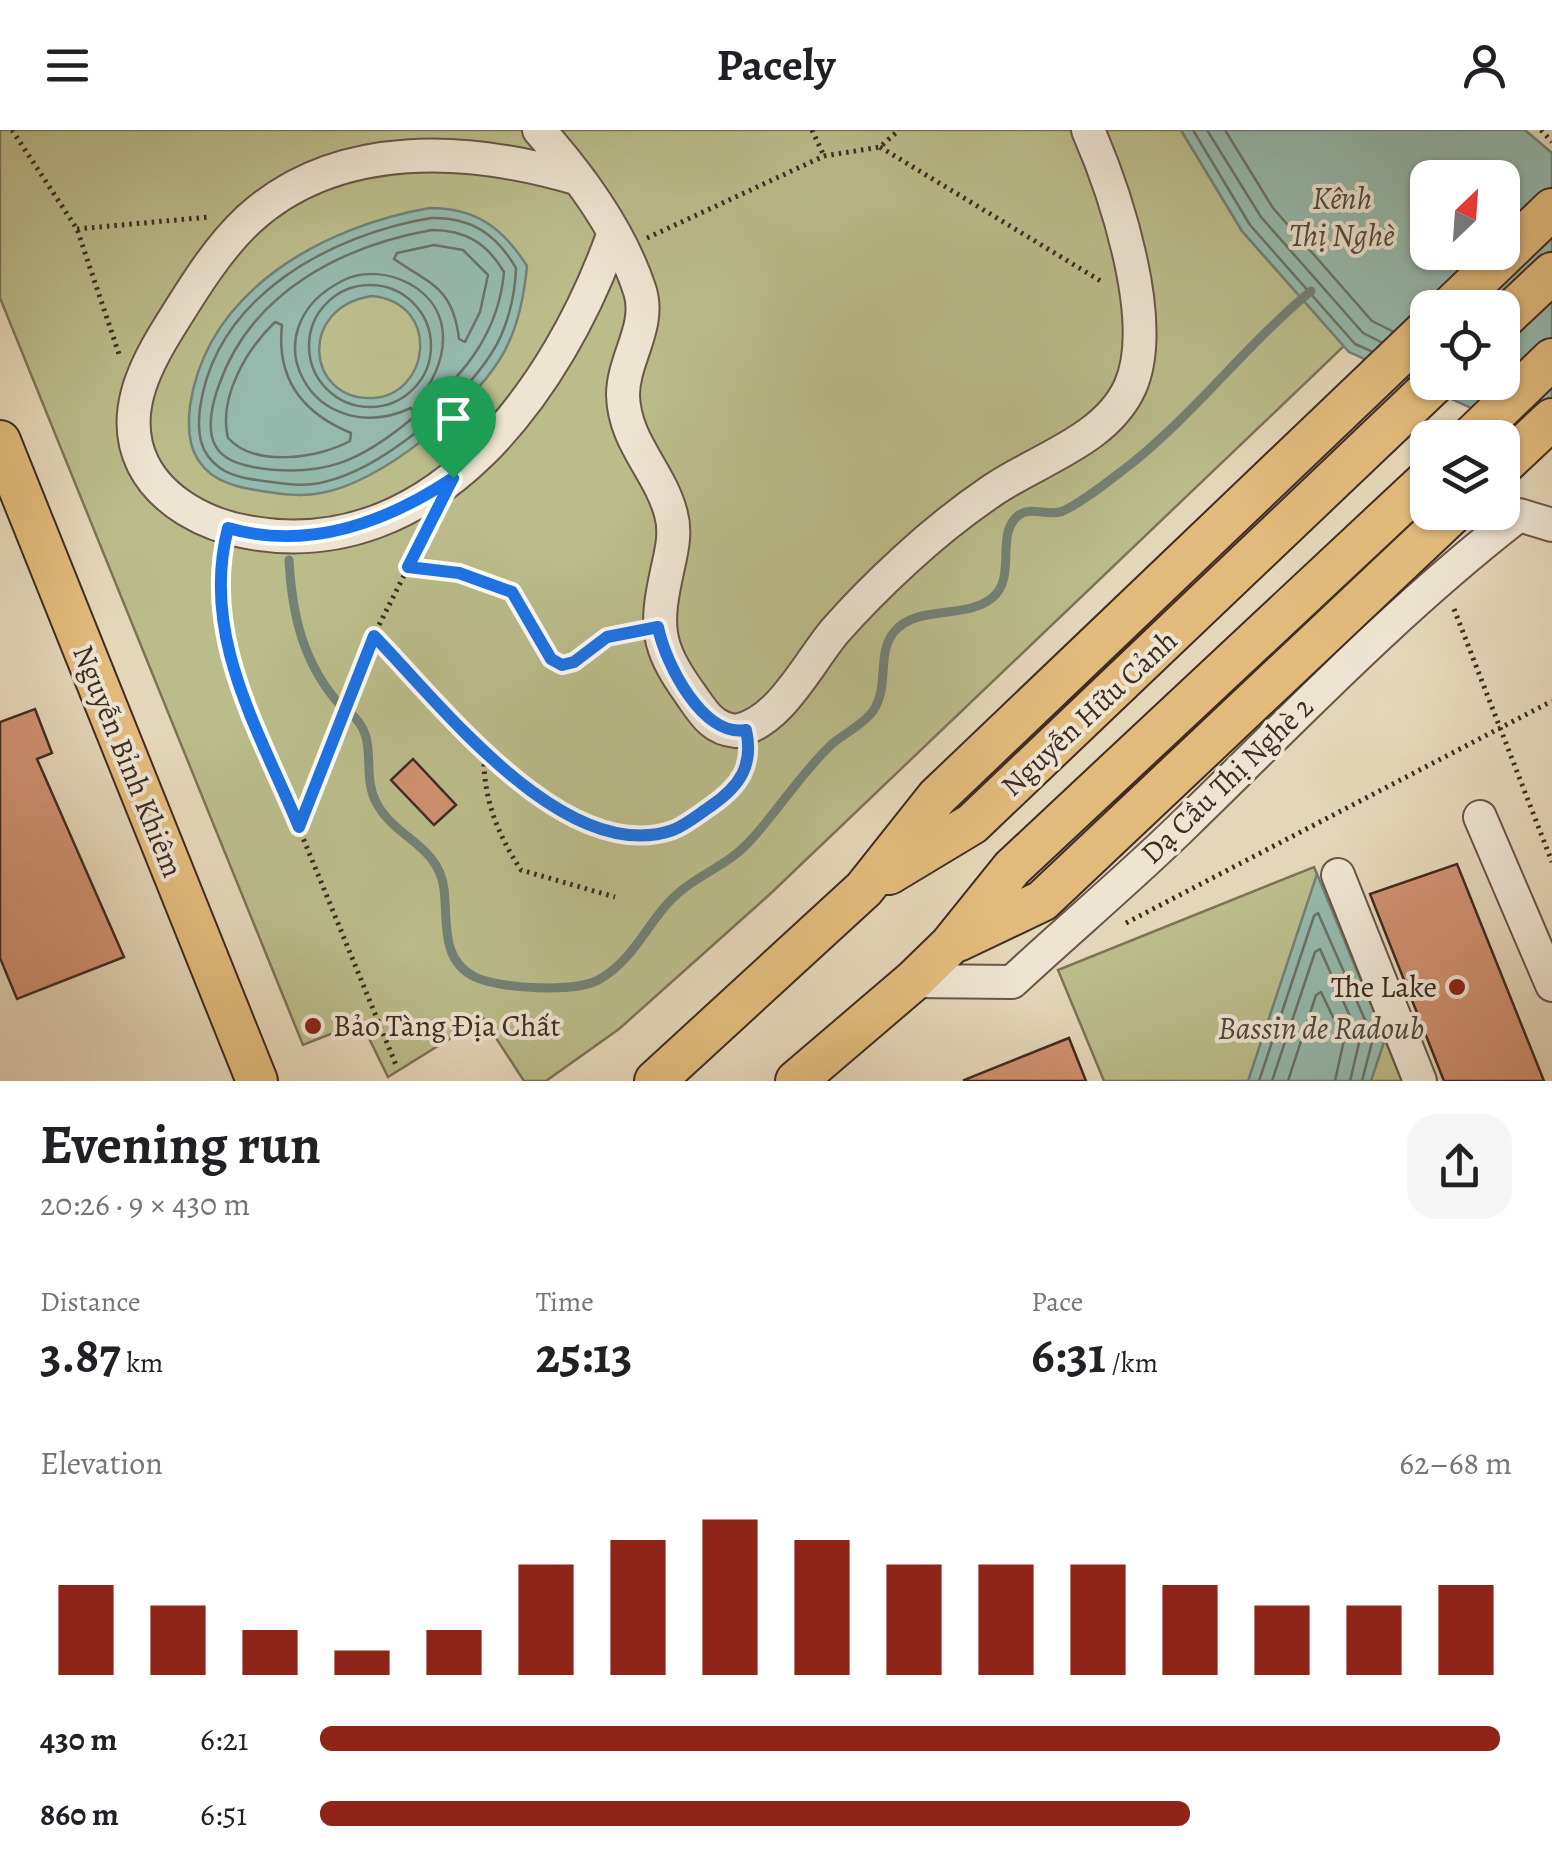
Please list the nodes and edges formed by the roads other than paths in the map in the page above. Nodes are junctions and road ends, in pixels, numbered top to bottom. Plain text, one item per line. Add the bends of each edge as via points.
1 (539, 130) edge
2 (1088, 130) edge
3 (579, 179) junction
4 (1552, 209) edge
5 (617, 242) junction
6 (1552, 273) edge
7 (1467, 290) edge
8 (1520, 303) edge
9 (1410, 345) edge
10 (1552, 359) edge
11 (1417, 400) edge
12 (1489, 420) edge
13 (1552, 420) edge
14 (0, 442) edge
15 (1520, 449) edge
16 (1410, 496) edge
17 (1552, 525) edge
18 (1435, 530) edge
19 (1480, 817) dead end
20 (1338, 875) dead end
21 (864, 889) junction
22 (950, 944) junction
23 (912, 981) junction
24 (1552, 985) edge
25 (257, 1081) edge
26 (655, 1081) edge
27 (796, 1081) edge
28 (1420, 1081) edge

1 - 3 street
2 - 5 street via 1120,214 1136,303 1135,373 1111,416 926,541 746,730 726,730 706,716 669,664 658,627 673,518 625,417 624,379 643,308
3 - 5 street
3 - 5 street via 494,159 390,157 310,182 256,214 185,301 146,366 135,402 136,444 152,478 184,508 228,528 286,536 332,532 401,510 453,478 507,426 559,356
4 - 7 main road
6 - 8 main road
9 - 21 main road, Nguyễn Hữu Cảnh via 937,798
10 - 12 main road
11 - 21 main road, Nguyễn Hữu Cảnh via 972,824
13 - 15 main road
14 - 25 main road, Nguyễn Bỉnh Khiêm
16 - 22 main road, Nguyễn Hữu Cảnh via 1012,868
17 - 23 street, Dạ Cầu Thị Nghè 2 via 1519,515 1442,575 1012,982
18 - 22 main road, Nguyễn Hữu Cảnh via 1042,901
19 - 24 street
20 - 28 street
21 - 26 main road, Nguyễn Hữu Cảnh
22 - 23 main road, Nguyễn Hữu Cảnh
23 - 27 main road, Nguyễn Hữu Cảnh

